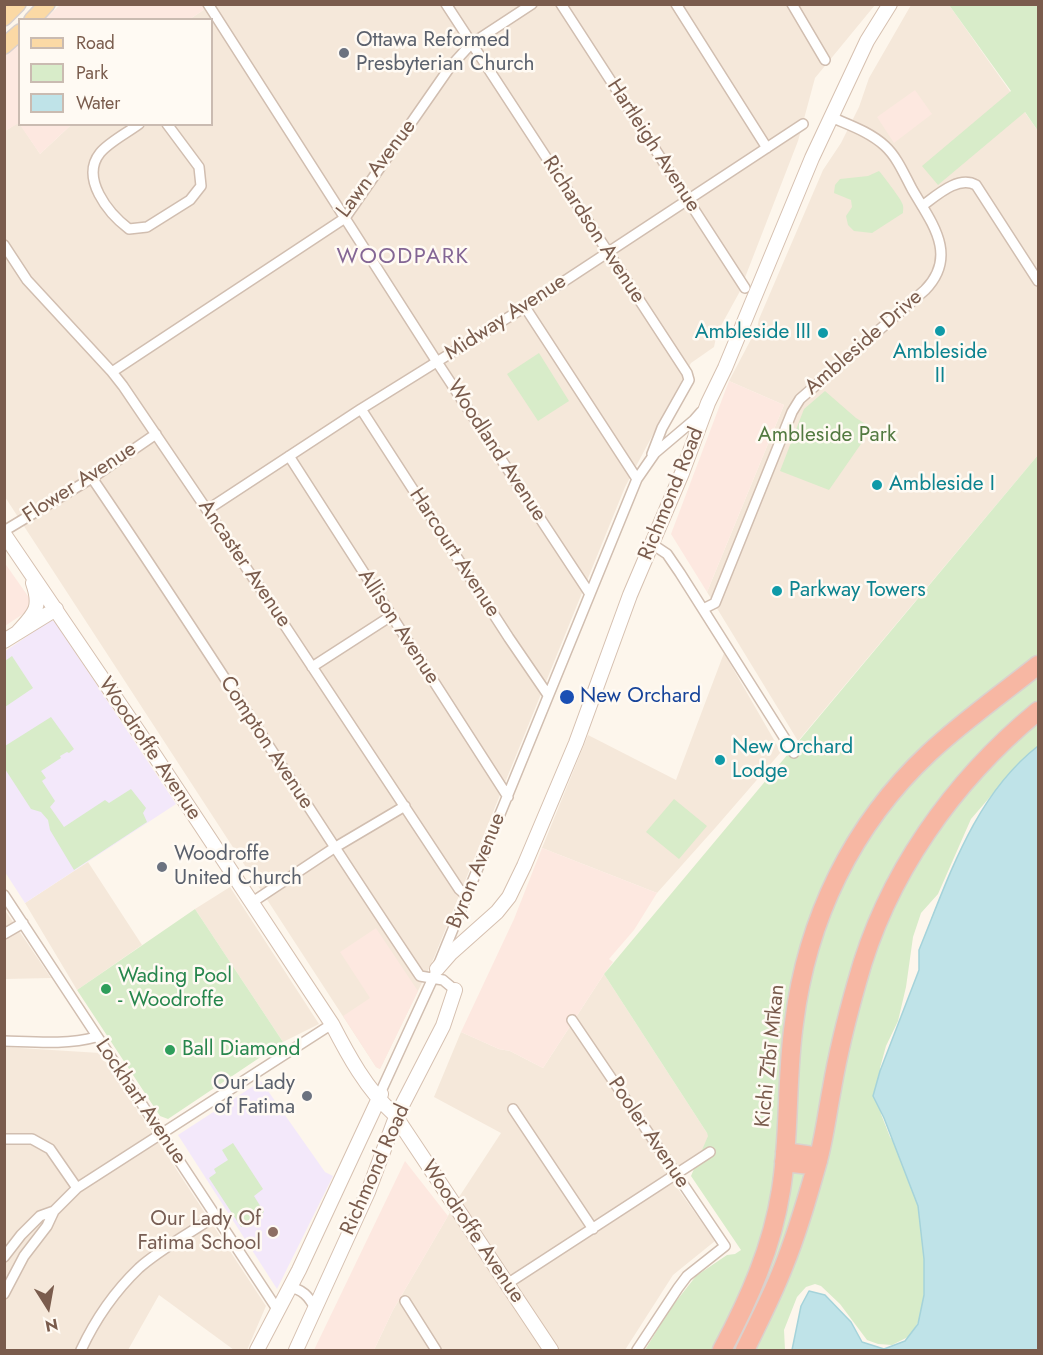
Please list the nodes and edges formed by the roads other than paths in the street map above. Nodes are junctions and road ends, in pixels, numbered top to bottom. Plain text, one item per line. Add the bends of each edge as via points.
1 (10, 4) edge
2 (18, 4) edge
3 (47, 4) edge
4 (208, 4) edge
5 (446, 4) edge
6 (532, 4) edge
7 (561, 4) edge
8 (676, 4) edge
9 (792, 4) edge
10 (890, 4) edge
11 (4, 8) edge
12 (4, 18) edge
13 (34, 18) edge
14 (213, 18) edge
15 (18, 34) edge
16 (471, 44) junction
17 (4, 46) edge
18 (825, 60) dead end
19 (831, 117) junction
20 (803, 124) dead end
21 (136, 126) edge
22 (168, 126) edge
23 (767, 148) junction
24 (688, 200) junction
25 (922, 206) junction
26 (345, 218) junction
27 (4, 245) edge
28 (607, 253) junction
29 (1038, 281) edge
30 (745, 288) dead end
31 (525, 307) junction
32 (437, 362) junction
33 (112, 372) junction
34 (708, 403) junction
35 (361, 410) junction
36 (156, 435) junction
37 (289, 456) junction
38 (648, 462) junction
39 (92, 478) junction
40 (638, 479) junction
41 (207, 510) junction
42 (4, 532) edge
43 (652, 544) junction
44 (28, 569) junction
45 (590, 594) junction
46 (56, 609) junction
47 (704, 609) junction
48 (391, 616) junction
49 (17, 633) junction
50 (4, 641) edge
51 (1038, 665) edge
52 (312, 667) junction
53 (548, 695) junction
54 (1038, 711) edge
55 (794, 753) dead end
56 (508, 797) junction
57 (405, 806) junction
58 (334, 848) junction
59 (4, 895) edge
60 (467, 896) junction
61 (251, 903) junction
62 (23, 923) junction
63 (4, 934) edge
64 (435, 974) junction
65 (454, 990) joint
66 (572, 1020) dead end
67 (332, 1024) junction
68 (96, 1037) junction
69 (4, 1041) edge
70 (382, 1095) junction
71 (513, 1109) dead end
72 (395, 1115) junction
73 (162, 1133) junction
74 (4, 1139) edge
75 (710, 1152) dead end
76 (784, 1157) junction
77 (818, 1161) junction
78 (677, 1175) junction
79 (77, 1188) junction
80 (54, 1211) junction
81 (215, 1216) junction
82 (593, 1229) junction
83 (4, 1257) edge
84 (507, 1284) junction
85 (289, 1288) junction
86 (4, 1294) edge
87 (405, 1301) dead end
88 (315, 1308) junction
89 (277, 1309) junction
90 (81, 1350) edge
91 (257, 1350) edge
92 (296, 1350) edge
93 (436, 1350) edge
94 (551, 1350) edge
95 (638, 1350) edge
96 (722, 1350) edge
97 (745, 1350) edge

1 - 11 main road
2 - 12 main road
3 - 13 main road
4 - 14 street, Woodland Avenue
5 - 16 street, Richardson Avenue
6 - 16 street, Lawn Avenue
7 - 24 street, Hartleigh Avenue
8 - 23 street
9 - 18 street
10 - 19 main road, Richmond Road
14 - 26 street, Woodland Avenue
15 - 17 main road
16 - 26 street, Lawn Avenue via 450,67
16 - 28 street, Richardson Avenue
19 - 25 street, Ambleside Drive via 888,149
19 - 34 main road, Richmond Road
20 - 23 street, Midway Avenue
21 - 22 street via 101,152 92,167 95,187 117,220 129,229 147,227 190,200 201,186 199,167
23 - 24 street, Midway Avenue
24 - 28 street, Midway Avenue
24 - 30 street, Hartleigh Avenue
25 - 29 street via 958,183 976,185
25 - 47 street, Ambleside Drive via 940,241 937,275 926,290 800,399 715,603
26 - 32 street, Woodland Avenue
26 - 33 street, Lawn Avenue
27 - 33 street, Ancaster Avenue via 27,280
28 - 31 street, Midway Avenue
28 - 38 street, Richardson Avenue via 689,380
31 - 32 street, Midway Avenue
31 - 40 street
32 - 35 street, Midway Avenue
32 - 45 street, Woodland Avenue
33 - 36 street, Ancaster Avenue
34 - 38 street, Byron Avenue
34 - 43 main road, Richmond Road
35 - 37 street, Midway Avenue
35 - 53 street, Harcourt Avenue
36 - 39 street, Flower Avenue
36 - 41 street, Ancaster Avenue
37 - 41 street, Midway Avenue
37 - 48 street, Allison Avenue
38 - 40 street, Byron Avenue
39 - 42 street, Flower Avenue
39 - 58 street, Compton Avenue
40 - 45 street, Byron Avenue
41 - 52 street, Ancaster Avenue
42 - 44 main road, Woodroffe Avenue
43 - 47 street via 667,554
43 - 64 main road, Richmond Road via 548,814 509,897 498,912 451,953
44 - 46 main road, Woodroffe Avenue
44 - 49 main road via 37,604 34,614
45 - 53 street, Byron Avenue
46 - 49 main road
46 - 61 main road, Woodroffe Avenue
47 - 55 street
48 - 52 street
48 - 56 street, Allison Avenue
49 - 50 main road
51 - 76 highway, Kichi Zībī Mīkan via 930,752 897,785 840,869 811,939 800,980
52 - 57 street, Ancaster Avenue
53 - 56 street, Byron Avenue
54 - 77 highway via 984,760 953,796 892,890 856,982
56 - 60 street, Byron Avenue
57 - 58 street
57 - 60 street, Ancaster Avenue
58 - 61 street
58 - 64 street, Compton Avenue via 420,976
59 - 62 street, Lockhart Avenue
60 - 64 street, Byron Avenue
61 - 67 main road, Woodroffe Avenue
62 - 63 street
62 - 68 street, Lockhart Avenue
64 - 65 street, Compton Avenue
64 - 70 street, Byron Avenue
65 - 72 main road, Richmond Road via 443,1026
66 - 78 street, Pooler Avenue
67 - 70 main road, Woodroffe Avenue
67 - 73 street
68 - 69 street via 61,1042
68 - 73 street, Lockhart Avenue
70 - 72 main road, Woodroffe Avenue
70 - 85 main road, Byron Avenue
71 - 82 street
72 - 84 main road, Woodroffe Avenue
72 - 88 main road, Richmond Road via 368,1192
73 - 79 street
73 - 81 street, Lockhart Avenue
74 - 79 street via 32,1139 50,1149
75 - 78 street
76 - 77 highway via 810,1165
76 - 96 highway, Kichi Zībī Mīkan via 782,1188 765,1259
77 - 97 highway via 783,1268
78 - 82 street
78 - 95 street, Pooler Avenue via 725,1246 687,1276
79 - 80 street
80 - 83 street via 40,1216
80 - 86 street
81 - 89 street, Lockhart Avenue
81 - 90 street via 140,1268 111,1300
82 - 84 street
84 - 94 main road, Woodroffe Avenue
85 - 88 street via 307,1295
85 - 89 main road, Byron Avenue
87 - 93 street
88 - 92 main road, Richmond Road
89 - 91 main road, Byron Avenue

